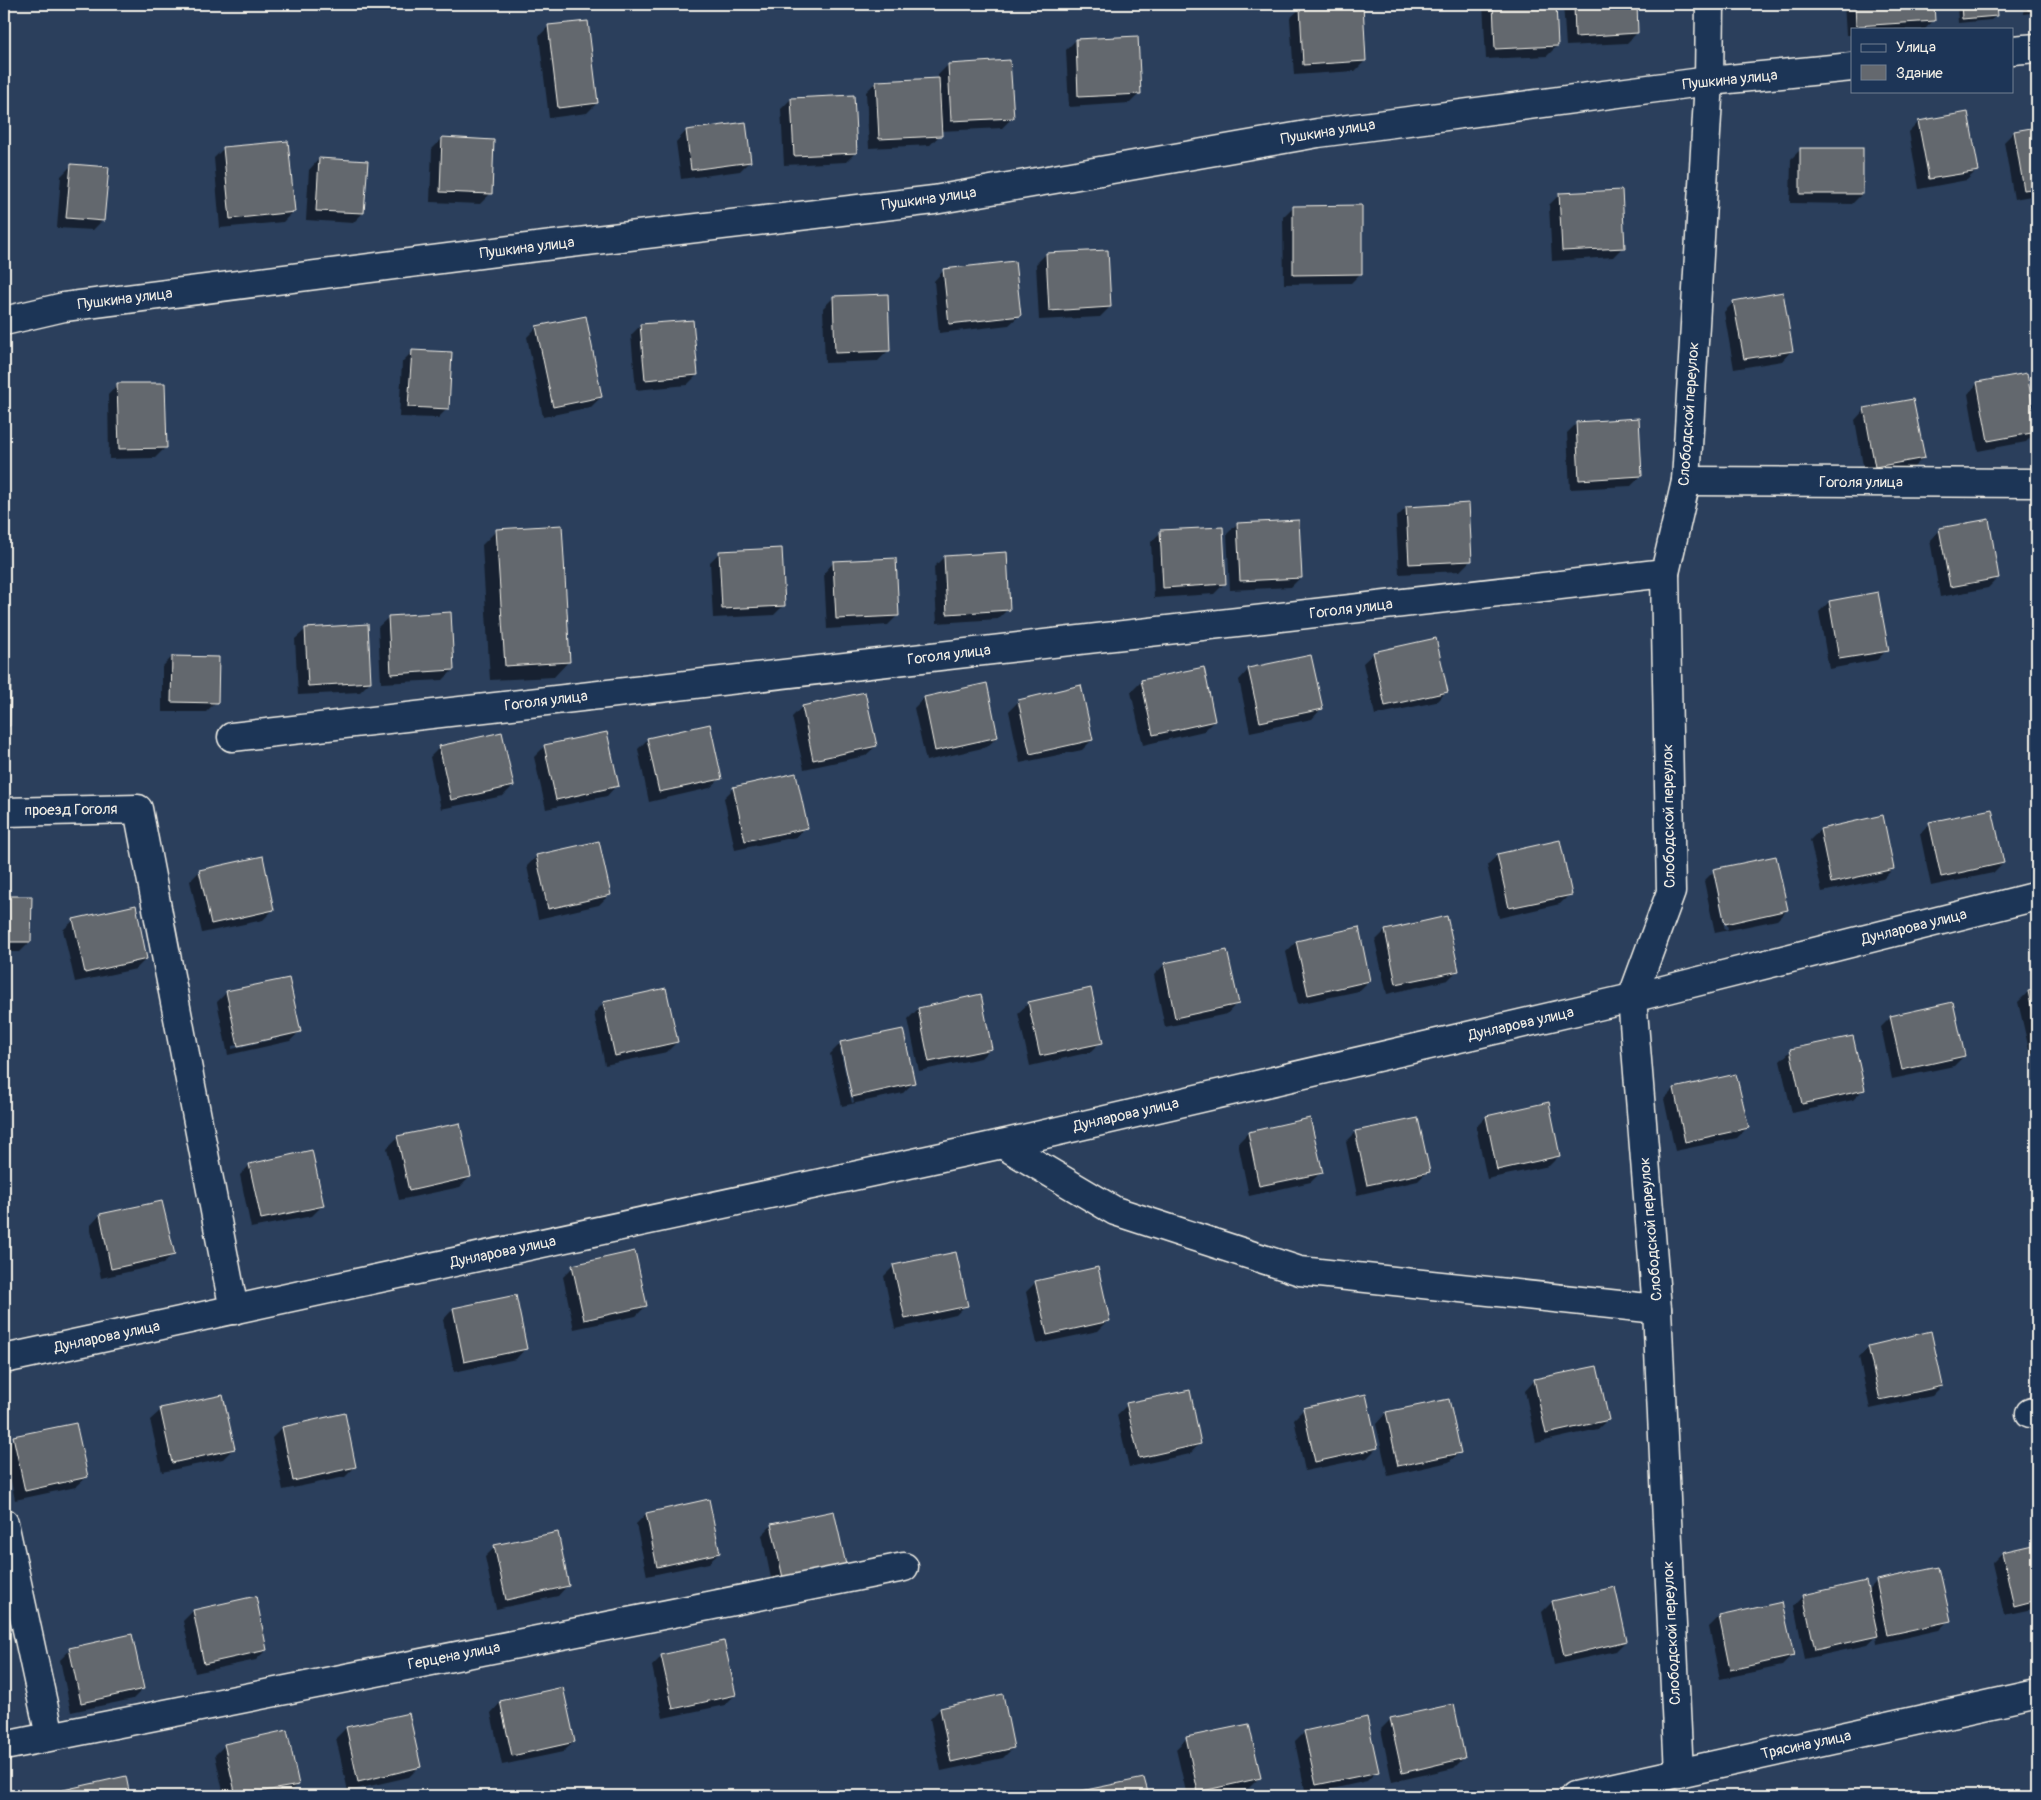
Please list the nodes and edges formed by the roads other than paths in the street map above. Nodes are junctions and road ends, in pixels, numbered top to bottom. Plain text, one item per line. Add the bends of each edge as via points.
1 (1710, 4) edge
2 (2037, 48) edge
3 (2014, 50) edge
4 (1851, 67) edge
5 (1709, 81) junction
6 (4, 321) edge
7 (1686, 481) junction
8 (2037, 483) edge
9 (1665, 573) junction
10 (232, 737) dead end
11 (4, 812) edge
12 (2037, 896) edge
13 (1632, 998) junction
14 (1002, 1144) junction
15 (1657, 1309) junction
16 (234, 1310) junction
17 (4, 1359) edge
18 (4, 1522) edge
19 (904, 1567) dead end
20 (2037, 1694) edge
21 (50, 1736) junction
22 (4, 1746) edge
23 (1679, 1774) junction
24 (1574, 1796) edge

1 - 5 street, Слободской переулок
2 - 3 street
4 - 5 street, Пушкина улица
5 - 6 street, Пушкина улица via 1318,132 934,200 64,307
5 - 7 street, Слободской переулок
7 - 8 street, Гоголя улица
7 - 9 street, Слободской переулок
9 - 10 street, Гоголя улица
9 - 13 street, Слободской переулок via 1671,892
11 - 16 street, проезд Гоголя via 138,809
12 - 13 street, Дунларова улица
13 - 14 street, Дунларова улица
13 - 15 street, Слободской переулок
14 - 15 street via 1115,1211 1300,1271
14 - 16 street, Дунларова улица
15 - 23 street, Слободской переулок
16 - 17 street, Дунларова улица
18 - 21 street
19 - 21 street, Герцена улица
20 - 23 street, Трясина улица
21 - 22 street, Герцена улица
23 - 24 street, Трясина улица

